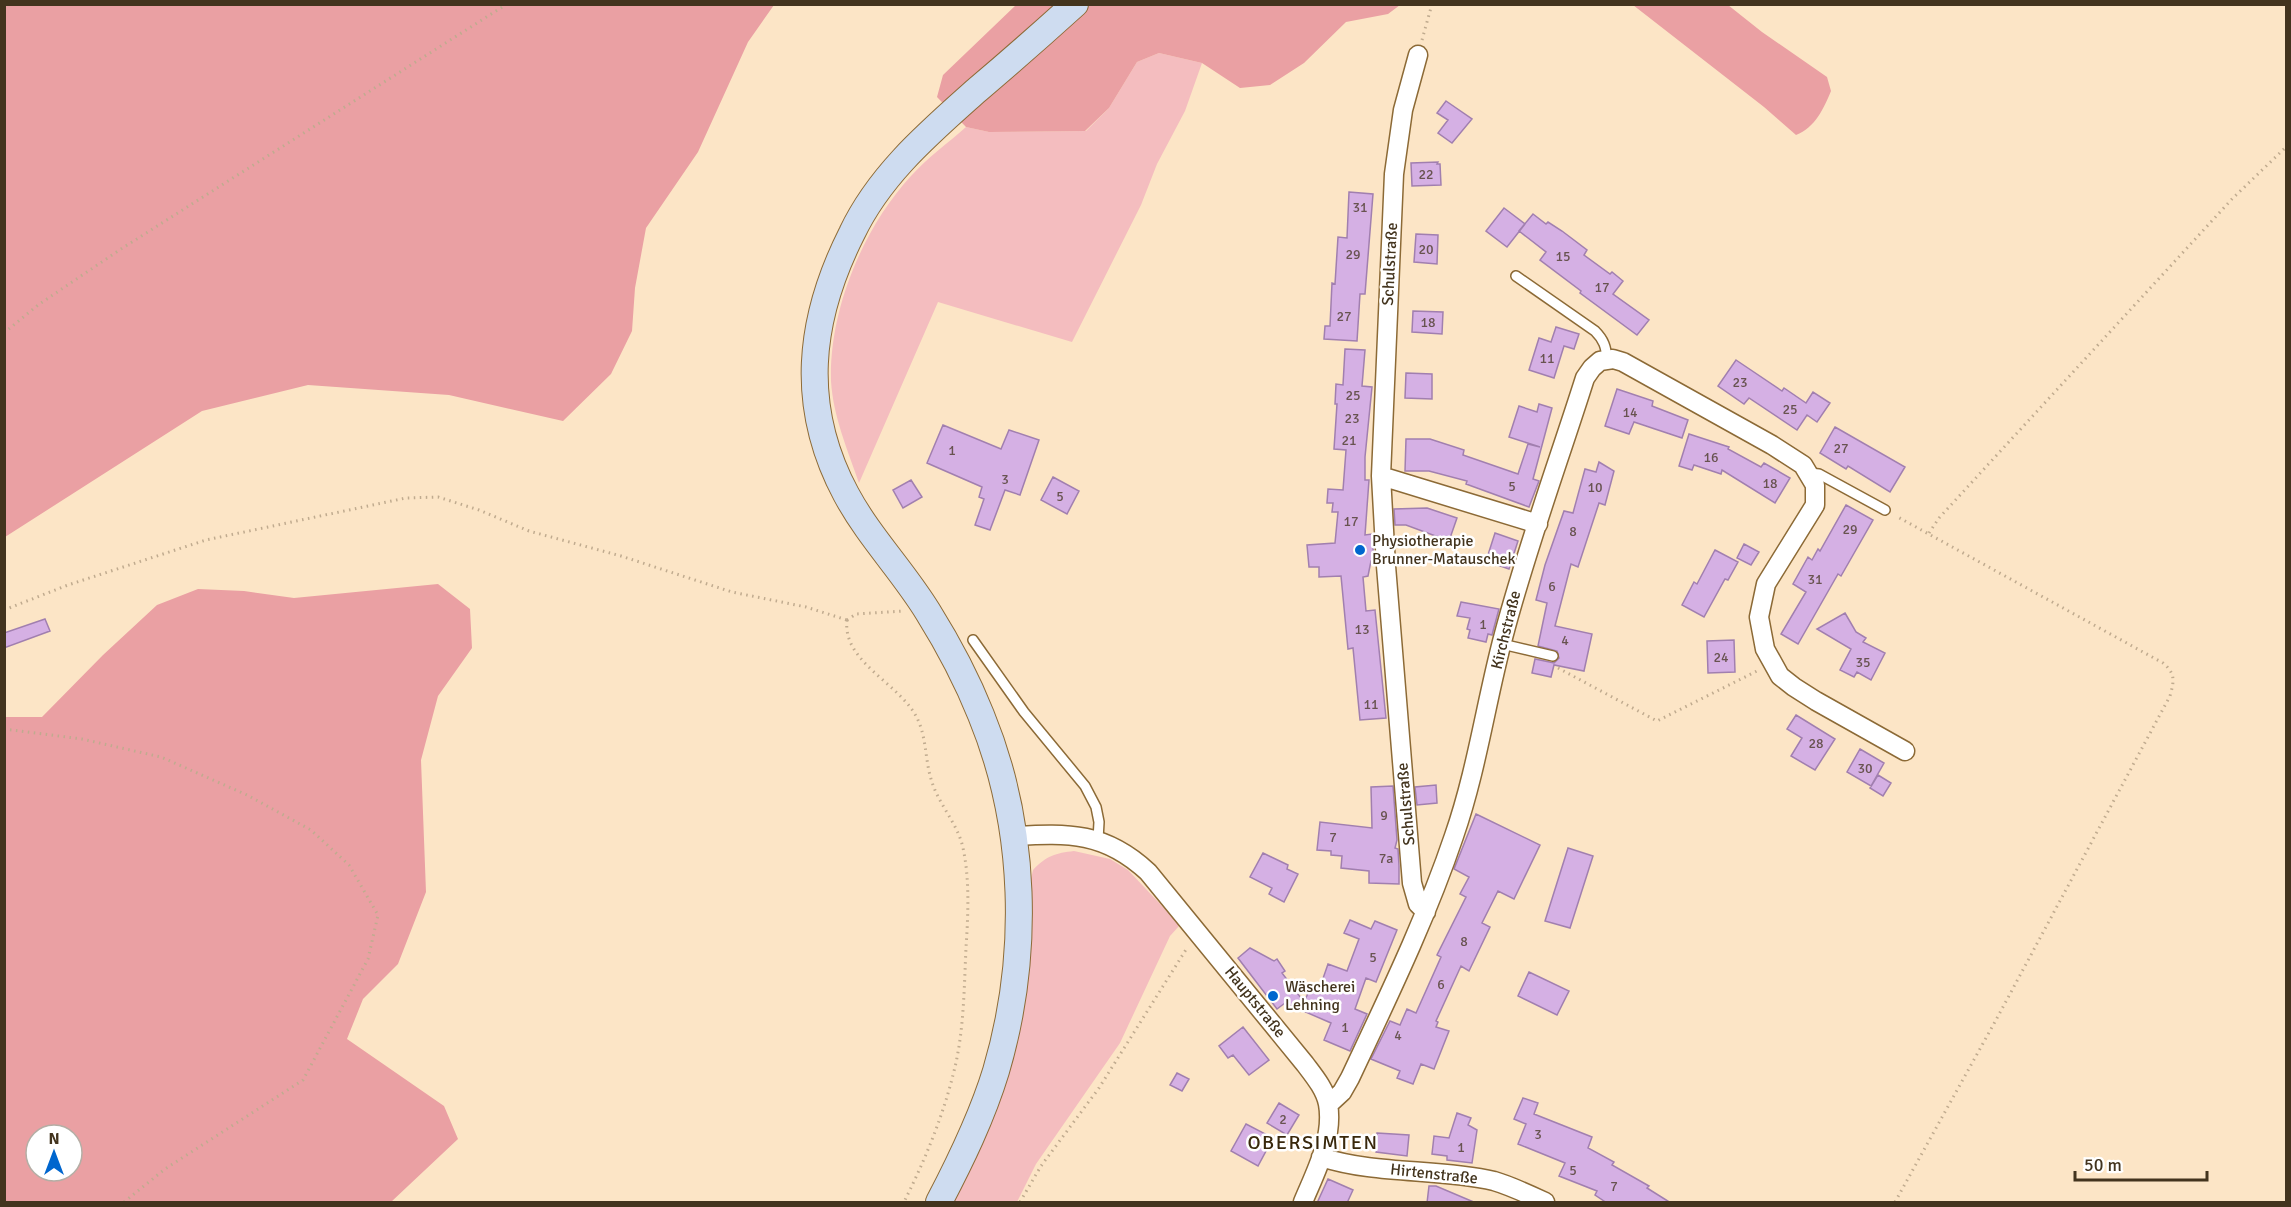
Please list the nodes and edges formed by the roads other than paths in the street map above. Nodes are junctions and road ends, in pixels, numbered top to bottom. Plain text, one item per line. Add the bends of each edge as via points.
1 (1075, 4) edge
2 (1418, 55) road end
3 (1516, 276) dead end
4 (1607, 359) junction
5 (1809, 473) junction
6 (1381, 476) junction
7 (1885, 510) road end
8 (1538, 524) junction
9 (973, 640) dead end
10 (1502, 644) junction
11 (1552, 656) road end
12 (1905, 751) dead end
13 (1014, 836) junction
14 (1098, 840) junction
15 (1426, 912) junction
16 (1328, 1105) junction
17 (1321, 1157) junction
18 (939, 1203) edge
19 (1303, 1203) edge
20 (1545, 1203) edge

1 - 13 main road via 904,158 873,198 852,230 825,296 815,351 822,437 846,495 928,612 982,716
2 - 6 street, Schulstraße via 1403,110 1394,174
3 - 4 lane via 1602,338
4 - 5 street via 1643,371 1792,456
4 - 8 street, Kirchstraße via 1600,361 1585,378
5 - 7 lane via 1819,474
5 - 12 street via 1815,485 1815,505 1773,570 1761,600 1759,617 1765,648 1780,676 1801,692
6 - 8 street
6 - 15 street, Schulstraße via 1413,883 1418,904
8 - 10 street, Kirchstraße
9 - 14 lane via 1024,712 1085,786 1096,807
10 - 11 lane
10 - 15 street, Kirchstraße via 1466,800
13 - 14 street, Hauptstraße via 1063,834
13 - 18 main road via 1018,936 1005,1034 969,1142
14 - 16 street, Hauptstraße via 1132,857 1148,872 1319,1082
15 - 16 street via 1350,1078
16 - 17 street, Hauptstraße
17 - 19 street, Hauptstraße
17 - 20 street, Hirtenstraße via 1362,1167 1461,1175 1496,1182

